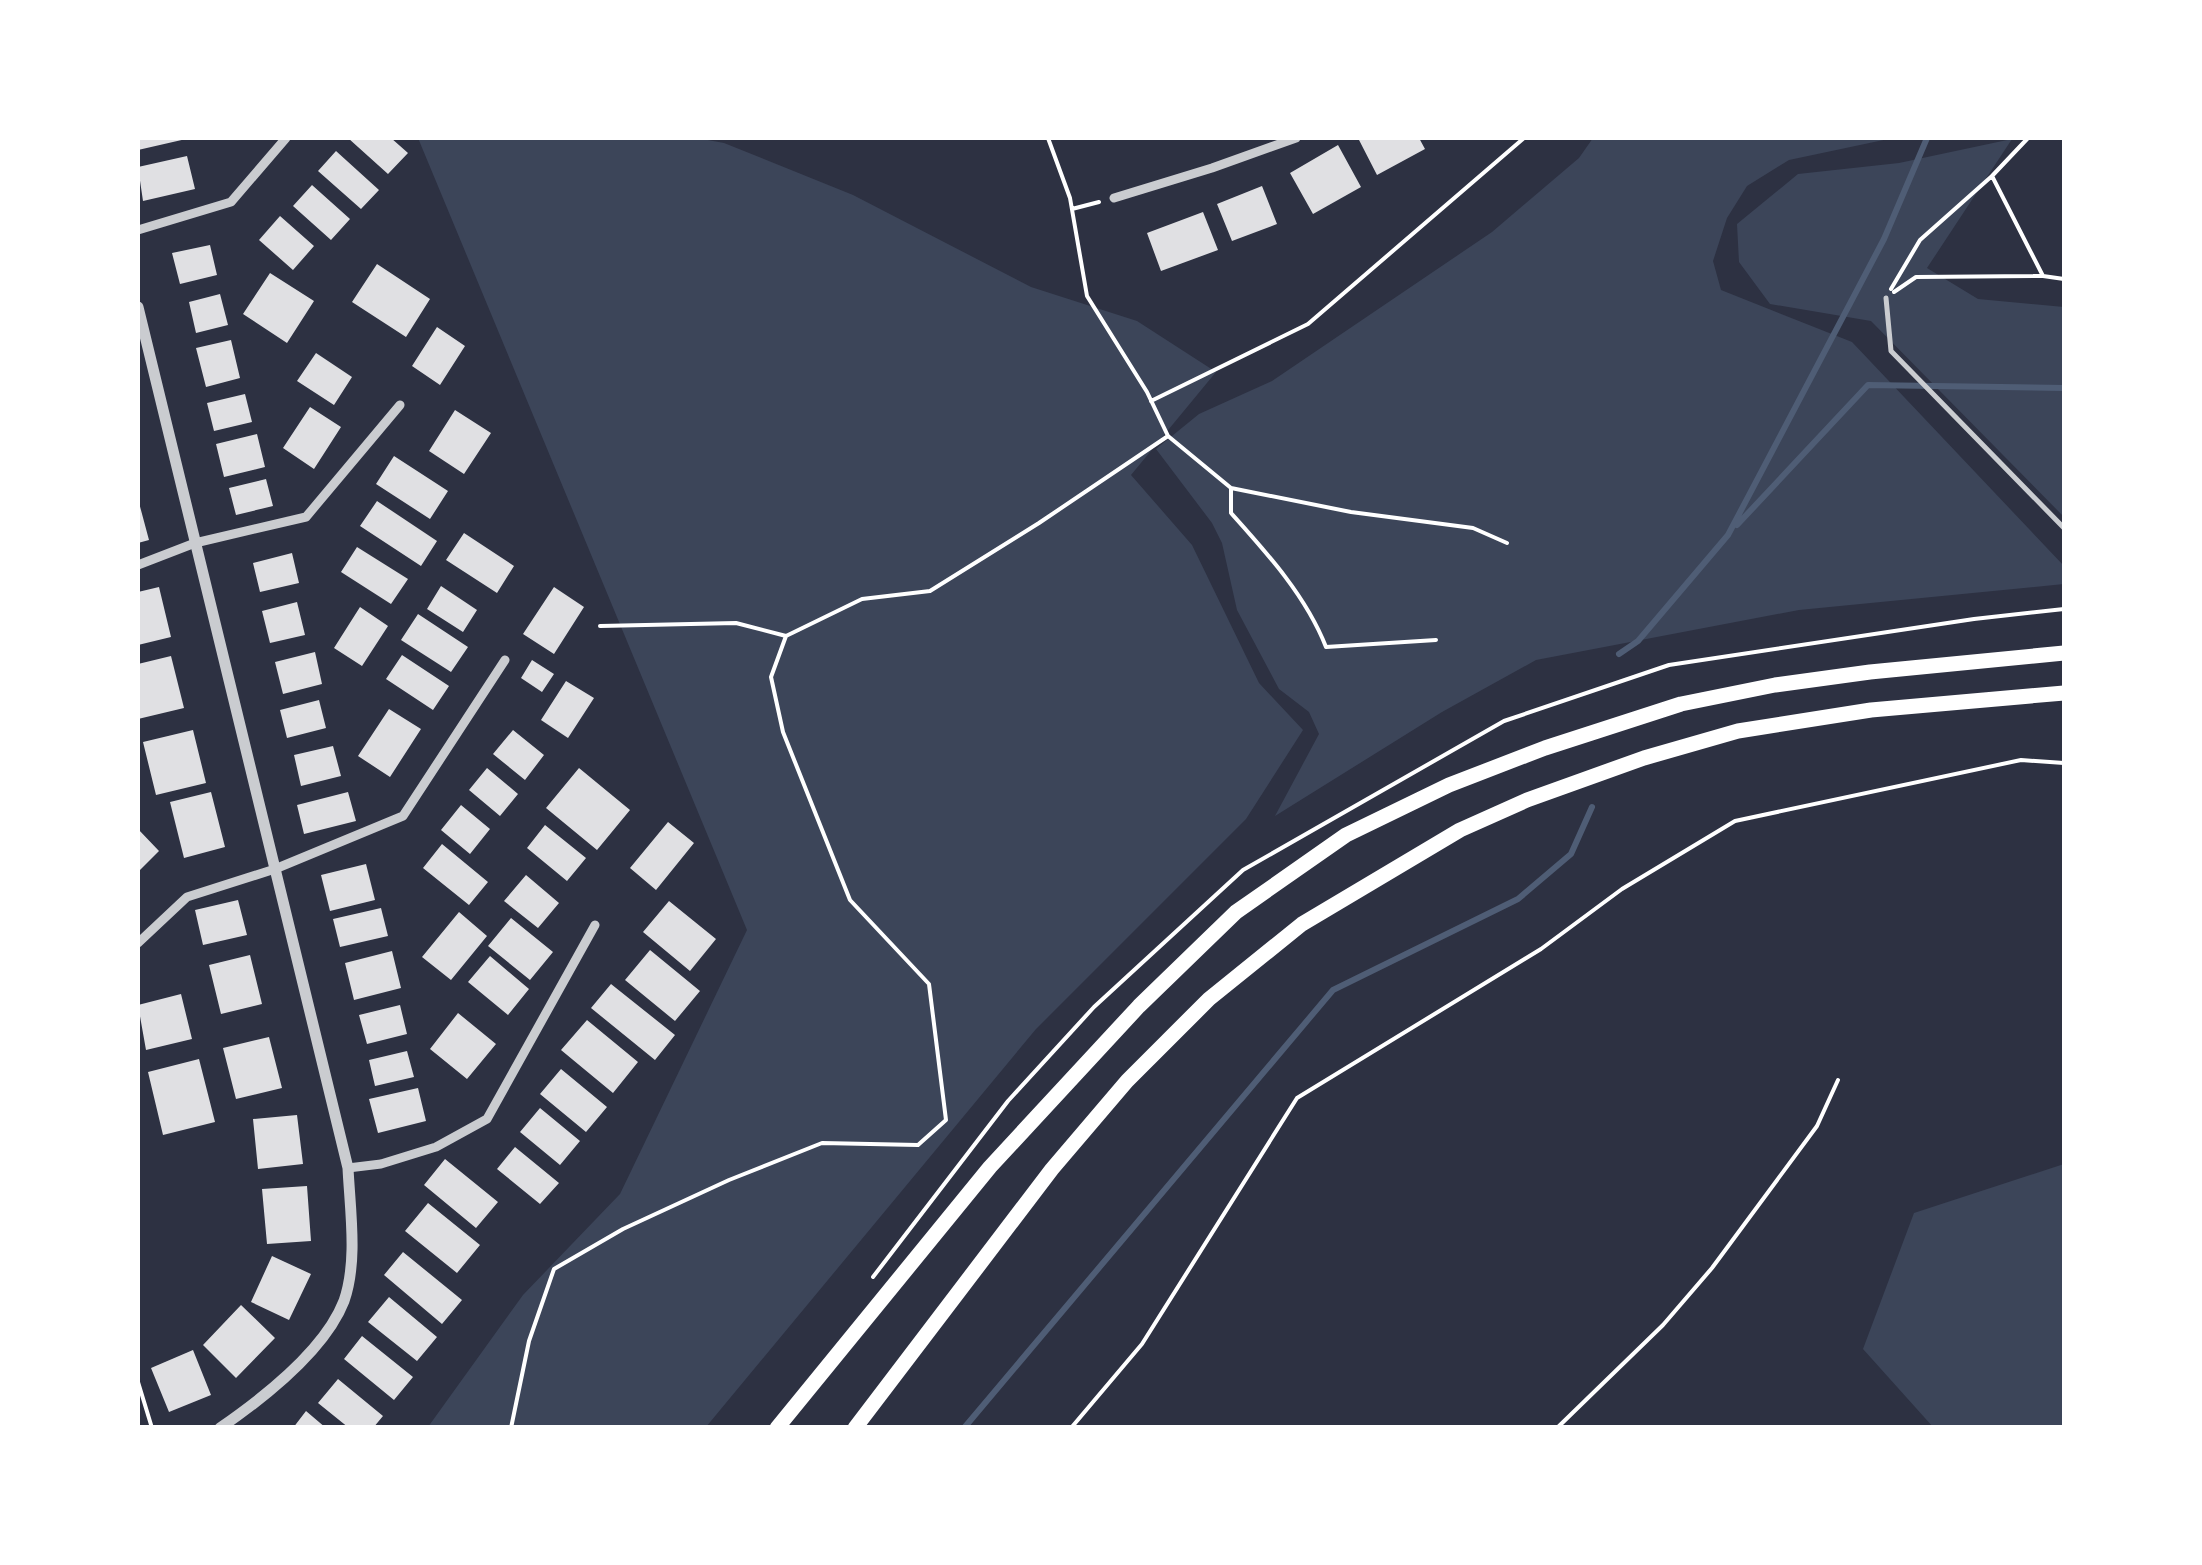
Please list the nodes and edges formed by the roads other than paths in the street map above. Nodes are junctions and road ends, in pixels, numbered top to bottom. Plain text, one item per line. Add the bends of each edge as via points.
1 (286, 138) edge
2 (1296, 138) edge
3 (1114, 198) road end
4 (138, 230) edge
5 (1886, 298) road end
6 (138, 306) edge
7 (400, 405) dead end
8 (2064, 528) edge
9 (196, 544) junction
10 (138, 565) edge
11 (2064, 653) edge
12 (505, 660) dead end
13 (2064, 693) edge
14 (275, 868) junction
15 (595, 926) dead end
16 (138, 944) edge
17 (348, 1168) junction
18 (220, 1428) edge
19 (777, 1428) edge
20 (855, 1428) edge

1 - 4 street via 230,202
2 - 3 street
5 - 8 lane via 1891,352
6 - 9 street
7 - 9 street via 306,518
9 - 10 street
9 - 14 street
11 - 19 highway via 1813,680 1681,704 1513,760 1346,836 1236,912 1138,1006 990,1168
12 - 14 street via 403,816
13 - 20 highway via 1871,710 1738,731 1644,758 1460,830 1302,924 1209,1000 1127,1081
14 - 16 street via 187,897
14 - 17 street
15 - 17 street via 487,1120 436,1147
17 - 18 street via 351,1254 344,1301 285,1379

